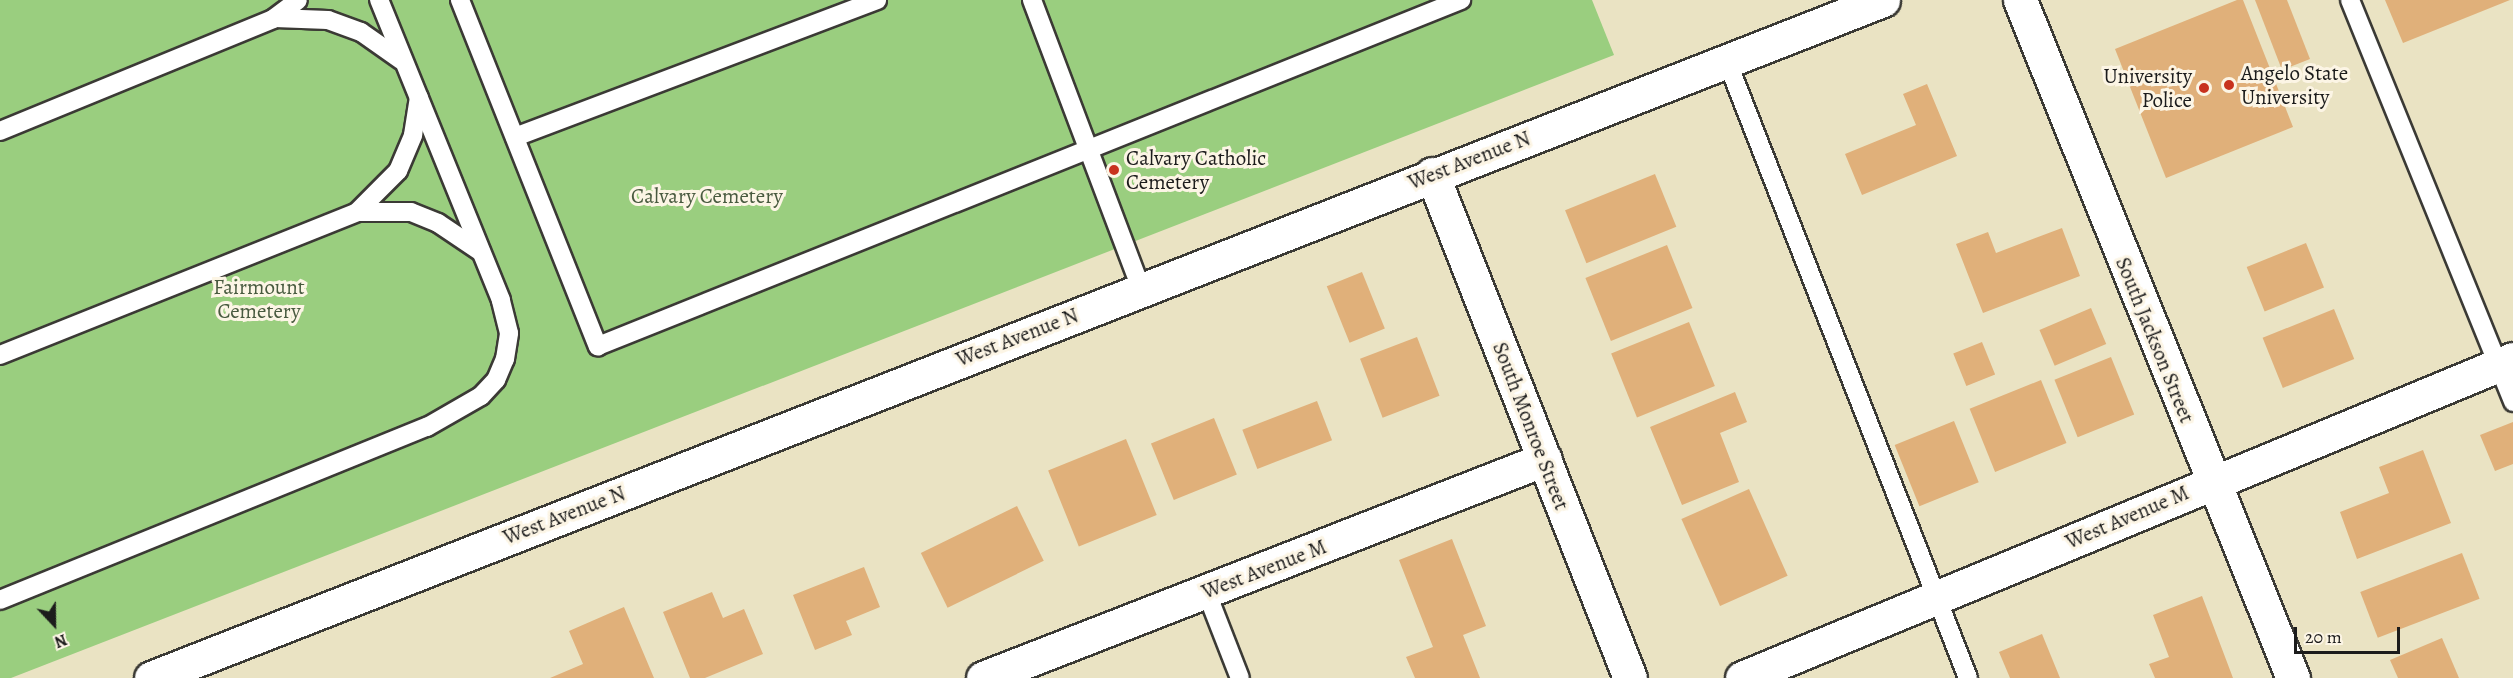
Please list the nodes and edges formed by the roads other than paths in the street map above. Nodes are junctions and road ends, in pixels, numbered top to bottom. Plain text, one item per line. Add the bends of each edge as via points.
1 (298, 0) edge
2 (379, 0) edge
3 (460, 0) edge
4 (877, 0) edge
5 (1032, 0) edge
6 (1461, 0) edge
7 (1883, 0) edge
8 (2020, 0) edge
9 (2350, 0) edge
10 (273, 19) junction
11 (1727, 61) junction
12 (404, 62) junction
13 (419, 97) junction
14 (0, 131) edge
15 (515, 137) junction
16 (1089, 150) junction
17 (1432, 174) junction
18 (357, 212) junction
19 (482, 253) junction
20 (1141, 288) junction
21 (0, 356) edge
22 (2505, 362) edge
23 (2513, 402) edge
24 (1545, 459) junction
25 (2211, 481) junction
26 (1206, 591) junction
27 (0, 600) edge
28 (1937, 600) junction
29 (162, 676) edge
30 (983, 678) edge
31 (1240, 678) edge
32 (1629, 678) edge
33 (1742, 678) edge
34 (1968, 678) edge
35 (2293, 678) edge

1 - 10 lane
2 - 12 lane
3 - 15 lane
4 - 15 lane
5 - 16 lane
6 - 16 lane
7 - 11 street, West Avenue N
8 - 25 street, South Jackson Street
9 - 22 lane
10 - 12 lane via 297,16 328,20 361,32
10 - 14 lane
11 - 17 street, West Avenue N
11 - 28 lane
12 - 13 lane
13 - 18 lane via 413,135 398,171
13 - 19 lane
15 - 16 lane via 598,346
16 - 20 lane
17 - 20 street, West Avenue N
17 - 24 street, South Monroe Street
18 - 19 lane via 411,212 438,223
18 - 21 lane
19 - 27 lane via 509,333 505,359 496,380 481,396 427,427
20 - 29 street, West Avenue N
22 - 23 lane
22 - 25 street, West Avenue M
24 - 26 street, West Avenue M
24 - 32 street, South Monroe Street
25 - 28 street, West Avenue M
25 - 35 street, South Jackson Street
26 - 30 street, West Avenue M
26 - 31 lane
28 - 33 street, West Avenue M
28 - 34 lane

